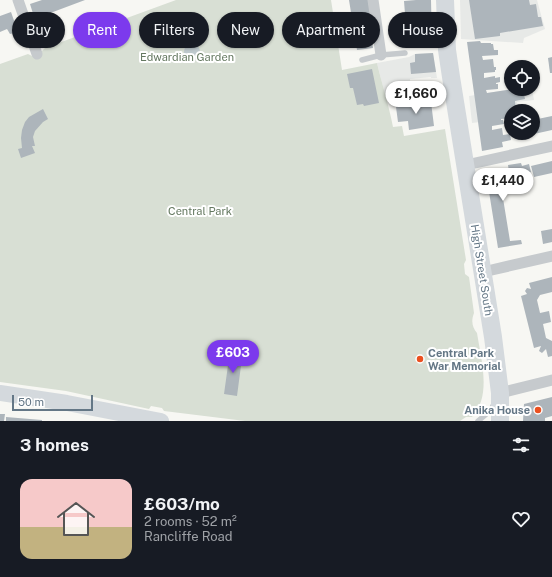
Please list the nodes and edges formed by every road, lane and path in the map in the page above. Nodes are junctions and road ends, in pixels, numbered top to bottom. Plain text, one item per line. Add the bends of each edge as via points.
1 (18, 0) edge
2 (373, 0) edge
3 (445, 0) edge
4 (405, 53) dead end
5 (37, 54) dead end
6 (381, 55) junction
7 (362, 60) dead end
8 (552, 146) edge
9 (466, 165) junction
10 (552, 256) edge
11 (483, 272) junction
12 (552, 380) edge
13 (0, 393) edge
14 (500, 393) junction
15 (161, 421) edge
16 (478, 421) edge
17 (500, 421) edge

1 - 5 street
2 - 6 street
3 - 9 main road, High Street South via 447,50
4 - 6 lane
6 - 7 lane
8 - 9 street
9 - 11 main road, High Street South
10 - 11 street
11 - 14 main road, High Street South
12 - 14 street
13 - 15 main road via 67,402
14 - 16 lane via 490,411
14 - 17 main road, High Street South

